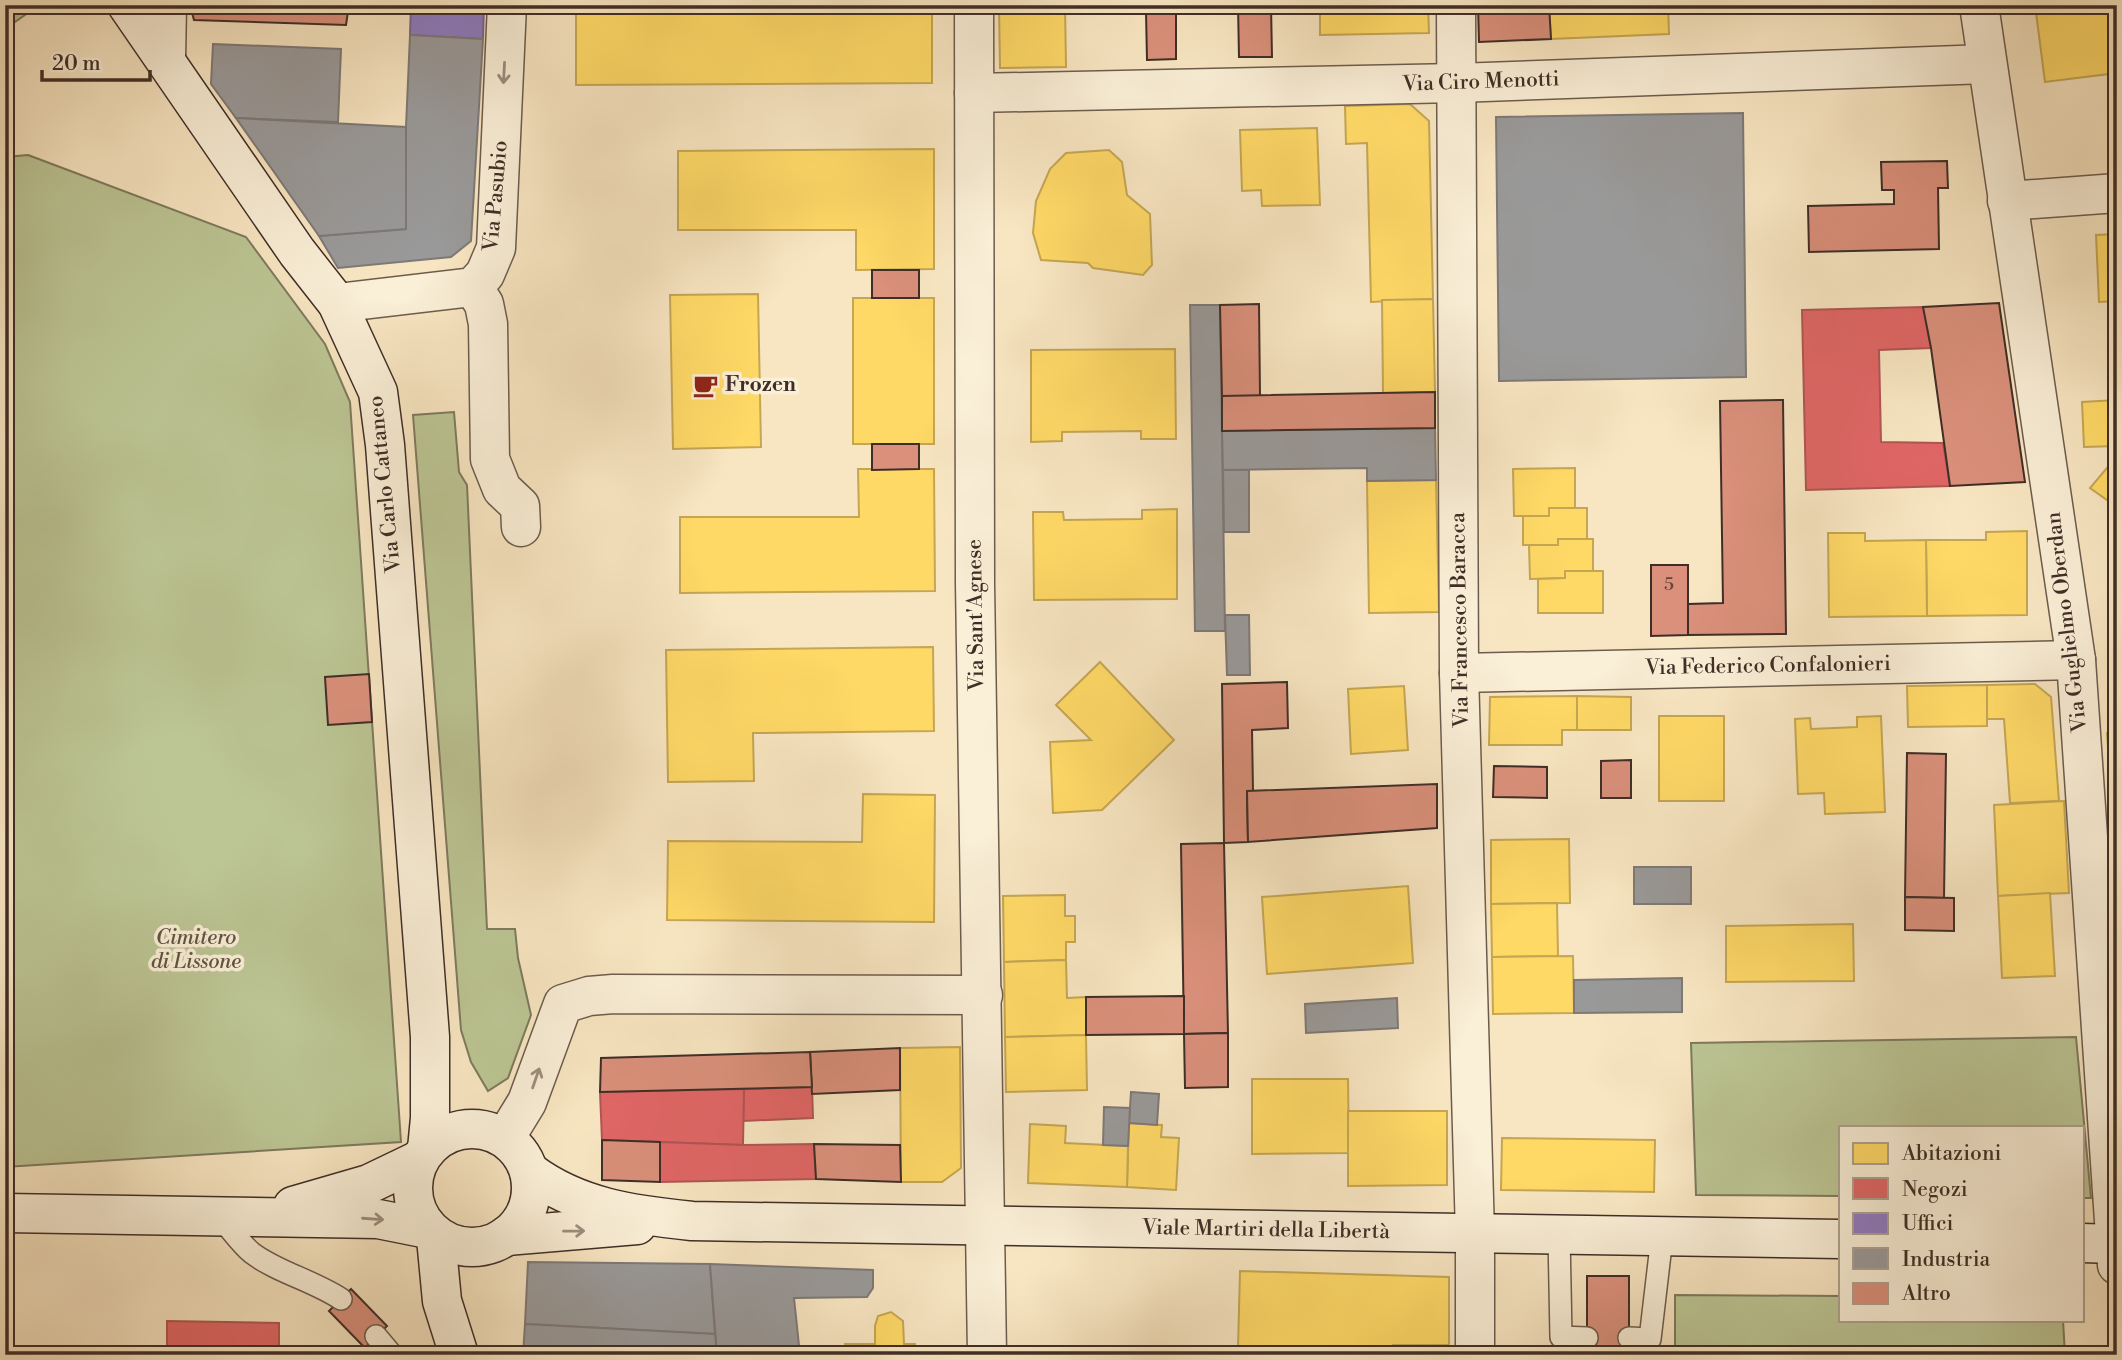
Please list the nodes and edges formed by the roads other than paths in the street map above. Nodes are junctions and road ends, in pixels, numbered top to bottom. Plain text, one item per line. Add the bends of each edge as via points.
1 (127, 5) edge
2 (167, 5) edge
3 (507, 5) edge
4 (974, 5) edge
5 (1456, 5) edge
6 (1979, 5) edge
7 (166, 60) junction
8 (1987, 64) junction
9 (1457, 83) junction
10 (974, 93) junction
11 (2117, 192) edge
12 (2007, 201) junction
13 (473, 287) junction
14 (337, 303) junction
15 (520, 527) dead end
16 (2076, 660) junction
17 (1459, 673) junction
18 (983, 995) junction
19 (430, 1037) junction
20 (494, 1133) junction
21 (423, 1154) junction
22 (530, 1172) junction
23 (5, 1213) edge
24 (237, 1216) junction
25 (692, 1221) junction
26 (985, 1225) junction
27 (432, 1233) junction
28 (1475, 1234) junction
29 (1559, 1236) junction
30 (1662, 1237) junction
31 (1839, 1240) edge
32 (493, 1242) junction
33 (2108, 1249) edge
34 (341, 1299) dead end
35 (376, 1336) dead end
36 (1587, 1338) dead end
37 (1629, 1338) dead end
38 (1560, 1346) edge
39 (392, 1355) edge
40 (459, 1355) edge
41 (987, 1355) edge
42 (1475, 1355) edge

1 - 7 street, Via Carlo Cattaneo
2 - 7 street
3 -> 13 street, Via Pasubio via 496,248 485,274
4 - 10 street, Via Sant'Agnese
5 - 9 street, Via Francesco Baracca
6 - 8 street, Via Guglielmo Oberdan
7 - 14 street, Via Carlo Cattaneo
8 - 9 street, Via Ciro Menotti
8 - 12 street, Via Guglielmo Oberdan
9 - 10 street, Via Ciro Menotti
9 - 17 street, Via Francesco Baracca
10 - 18 street, Via Sant'Agnese via 975,569
11 - 12 street
12 - 16 street, Via Guglielmo Oberdan
13 - 14 street
13 - 15 street via 484,304 488,324 490,459 502,489 520,506
14 - 19 street, Via Carlo Cattaneo via 378,392 385,445
16 - 17 street, Via Federico Confalonieri
16 - 33 street, Via Guglielmo Oberdan
17 - 28 street, Via Francesco Baracca
20 -> 18 street via 527,1102 563,1004 574,999 614,994
18 - 26 street, Via Sant'Agnese
19 - 20 street, Via Carlo Cattaneo via 463,1108
19 - 21 street, Via Carlo Cattaneo via 430,1118
20 - 21 street via 456,1130
20 - 22 street via 520,1153
21 - 24 street via 400,1171 350,1190
21 - 27 street via 412,1188 416,1210
22 - 25 street, Viale Martiri della Libertà via 565,1195 597,1206
22 - 32 street via 531,1195 525,1215 514,1231
23 - 24 street
24 -> 27 street via 378,1219
24 - 34 lane via 253,1253
25 - 26 street, Viale Martiri della Libertà
32 -> 25 street, Viale Martiri della Libertà
26 - 28 street, Viale Martiri della Libertà
26 - 41 street, Via Sant'Agnese
27 - 32 street via 461,1247
27 - 40 street via 442,1301
28 - 29 street, Viale Martiri della Libertà
28 - 42 street, Via Francesco Baracca
29 - 30 street, Viale Martiri della Libertà
29 - 38 lane
30 - 31 street, Viale Martiri della Libertà
30 - 37 lane via 1650,1339
32 - 40 street via 466,1278
35 - 39 lane
36 - 38 lane

